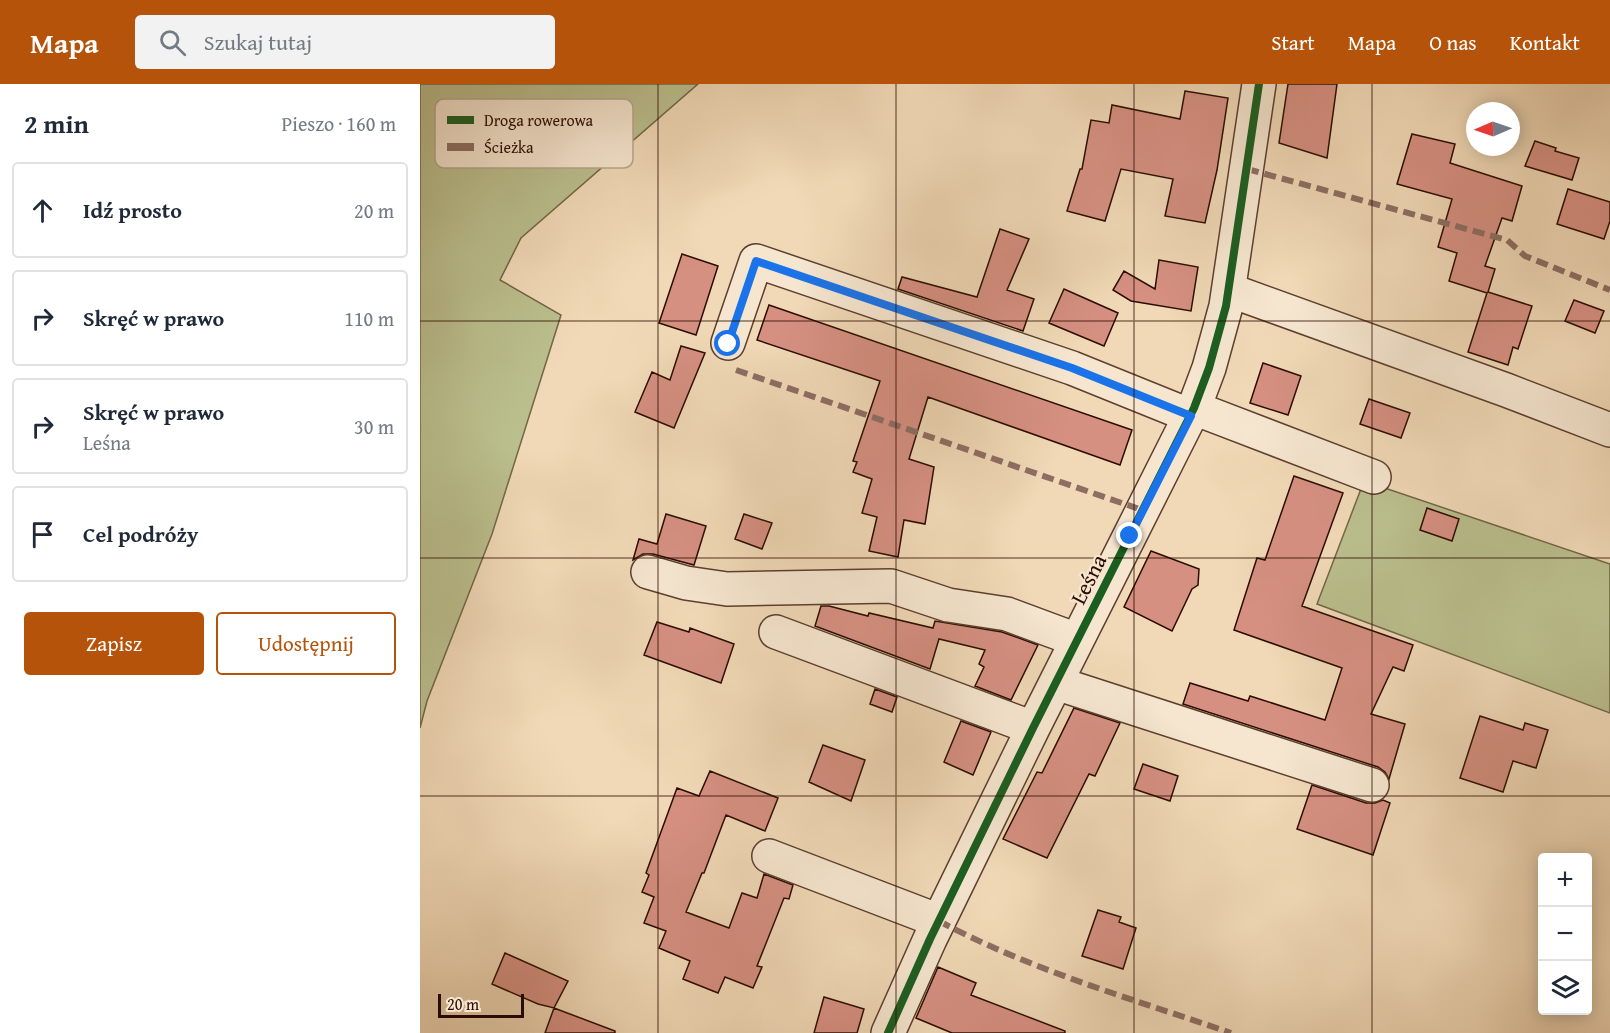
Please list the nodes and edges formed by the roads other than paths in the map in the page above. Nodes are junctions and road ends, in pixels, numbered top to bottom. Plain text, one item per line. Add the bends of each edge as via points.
1 (1259, 84) edge
2 (1229, 290) junction
3 (728, 344) dead end
4 (1192, 412) junction
5 (1610, 430) edge
6 (1374, 477) dead end
7 (648, 572) dead end
8 (776, 632) dead end
9 (1077, 640) junction
10 (1056, 682) junction
11 (1033, 728) junction
12 (1372, 785) dead end
13 (769, 855) dead end
14 (939, 921) junction
15 (888, 1033) edge

1 - 2 street, Leśna
2 - 4 street, Leśna via 1219,334
2 - 5 street
3 - 4 street via 756,261
4 - 6 street
4 - 9 street, Leśna
7 - 9 street via 728,589 891,586 948,605 1007,614
8 - 11 street
9 - 10 street, Leśna
10 - 11 street, Leśna
10 - 12 street
11 - 14 street, Leśna
13 - 14 street
14 - 15 street, Leśna

